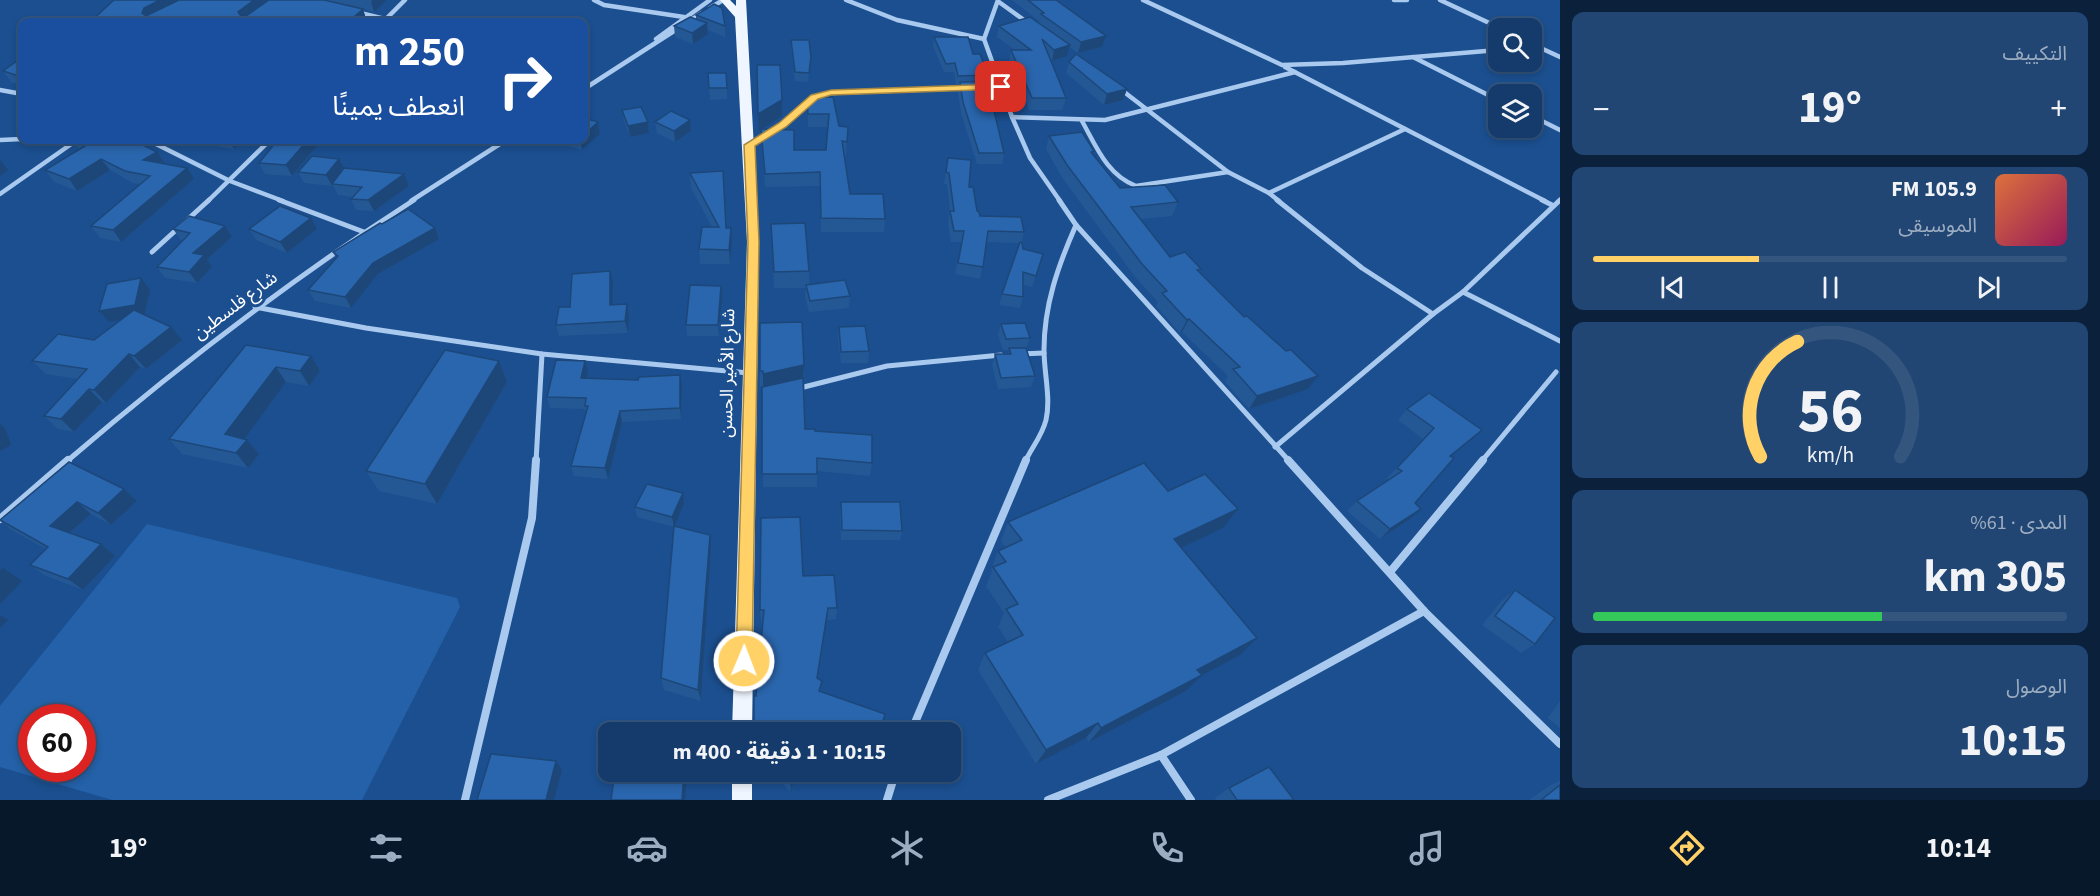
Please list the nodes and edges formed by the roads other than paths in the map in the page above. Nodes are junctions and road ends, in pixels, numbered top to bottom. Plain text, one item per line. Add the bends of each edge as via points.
1 (405, 0) edge
2 (594, 0) edge
3 (710, 0) edge
4 (724, 0) edge
5 (741, 0) edge
6 (846, 0) edge
7 (1143, 0) edge
8 (1394, 0) edge
9 (1407, 0) edge
10 (1440, 0) edge
11 (999, 1) edge
12 (351, 11) edge
13 (740, 16) junction
14 (684, 17) junction
15 (374, 18) edge
16 (387, 18) edge
17 (1488, 22) edge
18 (1036, 29) edge
19 (984, 39) junction
20 (649, 45) junction
21 (1542, 48) edge
22 (1488, 52) edge
23 (1412, 57) junction
24 (1560, 57) edge
25 (1282, 65) junction
26 (1295, 72) junction
27 (1111, 82) edge
28 (588, 85) edge
29 (978, 87) edge
30 (1001, 87) junction
31 (967, 88) edge
32 (0, 90) edge
33 (18, 92) edge
34 (1488, 95) edge
35 (1148, 109) junction
36 (1012, 117) junction
37 (1082, 121) junction
38 (1542, 121) edge
39 (1405, 129) junction
40 (1560, 130) edge
41 (18, 139) edge
42 (0, 140) edge
43 (71, 144) edge
44 (156, 144) edge
45 (266, 144) edge
46 (500, 144) edge
47 (749, 145) junction
48 (1228, 172) junction
49 (230, 182) junction
50 (1269, 193) junction
51 (0, 194) edge
52 (1560, 200) edge
53 (1552, 205) junction
54 (1076, 225) junction
55 (364, 232) junction
56 (152, 252) dead end
57 (1463, 292) junction
58 (255, 308) junction
59 (1433, 314) junction
60 (1560, 341) edge
61 (1044, 353) junction
62 (542, 354) junction
63 (1556, 372) dead end
64 (749, 374) junction
65 (792, 390) edge
66 (1275, 447) junction
67 (0, 519) edge
68 (1390, 572) junction
69 (1424, 611) junction
70 (742, 722) edge
71 (915, 722) edge
72 (1560, 744) edge
73 (1161, 755) junction
74 (742, 782) edge
75 (893, 782) edge
76 (741, 799) edge
77 (465, 800) edge
78 (887, 800) edge
79 (1048, 800) edge
80 (1191, 800) edge

1 - 16 street
2 - 14 street via 604,5
3 - 14 street
4 - 13 main road
4 - 20 street
5 - 13 main road, شارع الأمير الحسن
6 - 19 street via 890,18
7 - 25 street
8 - 9 street
10 - 17 street
11 - 18 street
11 - 19 street
12 - 15 street
13 - 47 main road, شارع الأمير الحسن
14 - 20 street
19 - 30 street
20 - 28 street
21 - 24 street
22 - 23 street
23 - 25 street
23 - 34 street
25 - 26 street
26 - 35 street
26 - 39 street
27 - 35 street
29 - 30 street
30 - 36 street
31 - 47 street via 831,93 815,97 782,125
32 - 33 street
35 - 37 street via 1105,120
35 - 48 street
36 - 37 street
36 - 54 street via 1030,158
37 - 48 street via 1115,175 1127,183 1136,186
38 - 40 street
39 - 50 street
39 - 53 street
41 - 42 street
43 - 51 street
44 - 49 street
45 - 49 street
46 - 55 street, شارع فلسطين
47 - 64 main road, شارع الأمير الحسن via 753,242
48 - 50 street
49 - 55 street
49 - 56 street
50 - 59 street via 1362,268
52 - 53 street
53 - 57 street
54 - 61 street via 1048,304
54 - 66 street
55 - 58 street, شارع فلسطين
57 - 59 street
57 - 60 street
58 - 62 street
58 - 67 street, شارع فلسطين via 158,384
59 - 66 street
61 - 65 street via 971,356 887,366
61 - 71 street via 1050,409 1041,438 1028,458
62 - 64 street
62 - 77 street via 532,518
63 - 68 street
64 - 70 main road, شارع الأمير الحسن via 755,398
66 - 68 street
68 - 69 street
69 - 72 street
69 - 73 street
73 - 79 street
73 - 80 street
74 - 76 main road
75 - 78 street

